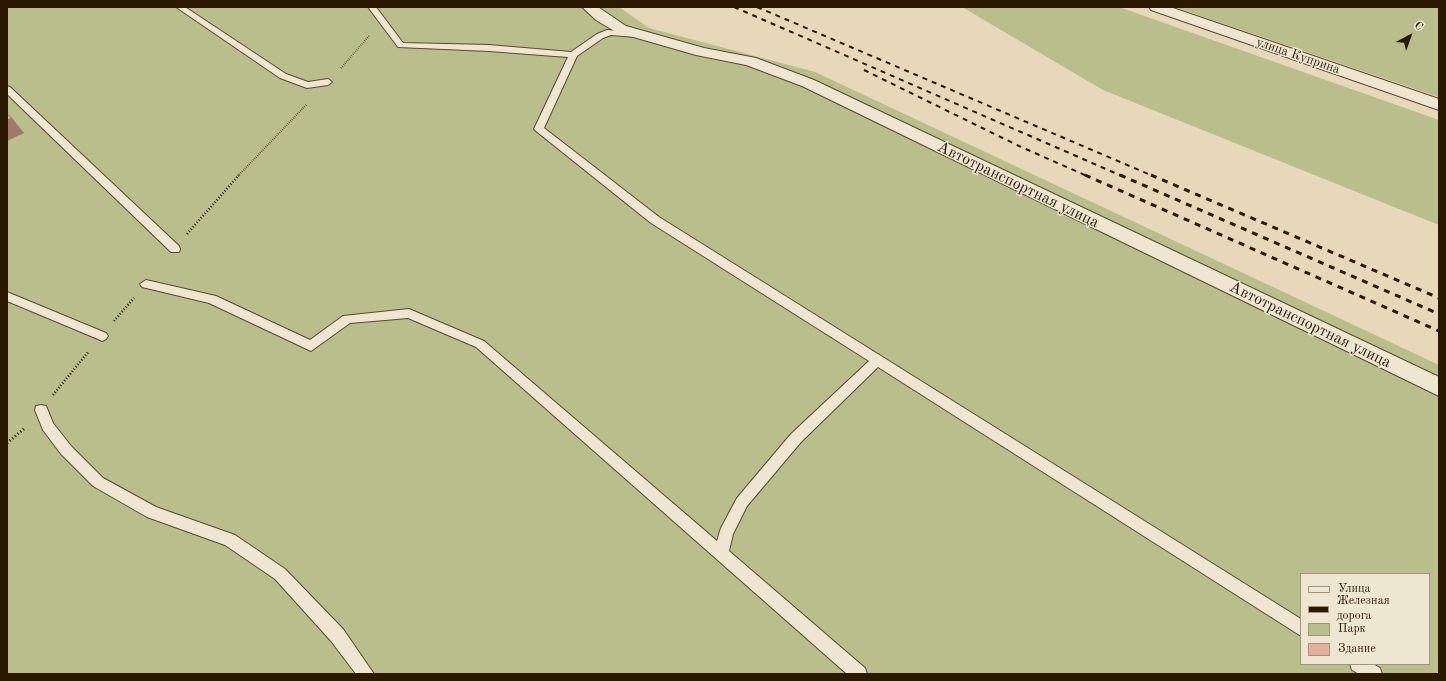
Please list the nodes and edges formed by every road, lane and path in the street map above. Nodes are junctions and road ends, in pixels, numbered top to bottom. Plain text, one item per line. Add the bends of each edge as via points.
1 (180, 7) edge
2 (372, 7) edge
3 (589, 7) edge
4 (1156, 7) edge
5 (383, 19) junction
6 (643, 36) junction
7 (573, 56) junction
8 (328, 82) junction
9 (7, 89) edge
10 (1439, 105) edge
11 (175, 249) joint
12 (146, 284) joint
13 (7, 296) edge
14 (102, 336) junction
15 (878, 360) junction
16 (1439, 387) edge
17 (41, 410) junction
18 (7, 443) edge
19 (721, 553) junction
20 (1300, 627) edge
21 (1360, 665) edge
22 (366, 674) edge
23 (859, 674) edge
24 (1374, 674) edge

1 - 8 lane via 283,76 307,85
2 - 5 lane
3 - 6 street, Автотранспортная улица via 621,29
4 - 10 street, улица Куприна
5 - 7 lane via 401,45 489,48
5 - 8 path
6 - 7 lane via 610,32 600,36
6 - 16 street, Автотранспортная улица via 702,52 750,61 808,83
7 - 15 lane via 539,129 655,220
8 - 11 path via 226,188
9 - 11 lane
12 - 14 path
12 - 19 lane via 212,299 310,346 347,319 409,313 480,344
13 - 14 lane
14 - 17 path
15 - 19 lane via 796,438 742,502 726,533
15 - 20 lane
17 - 18 path via 23,431
17 - 22 lane via 48,426 66,450 98,482 152,512 230,540 280,574 337,635
19 - 23 lane
21 - 24 lane

